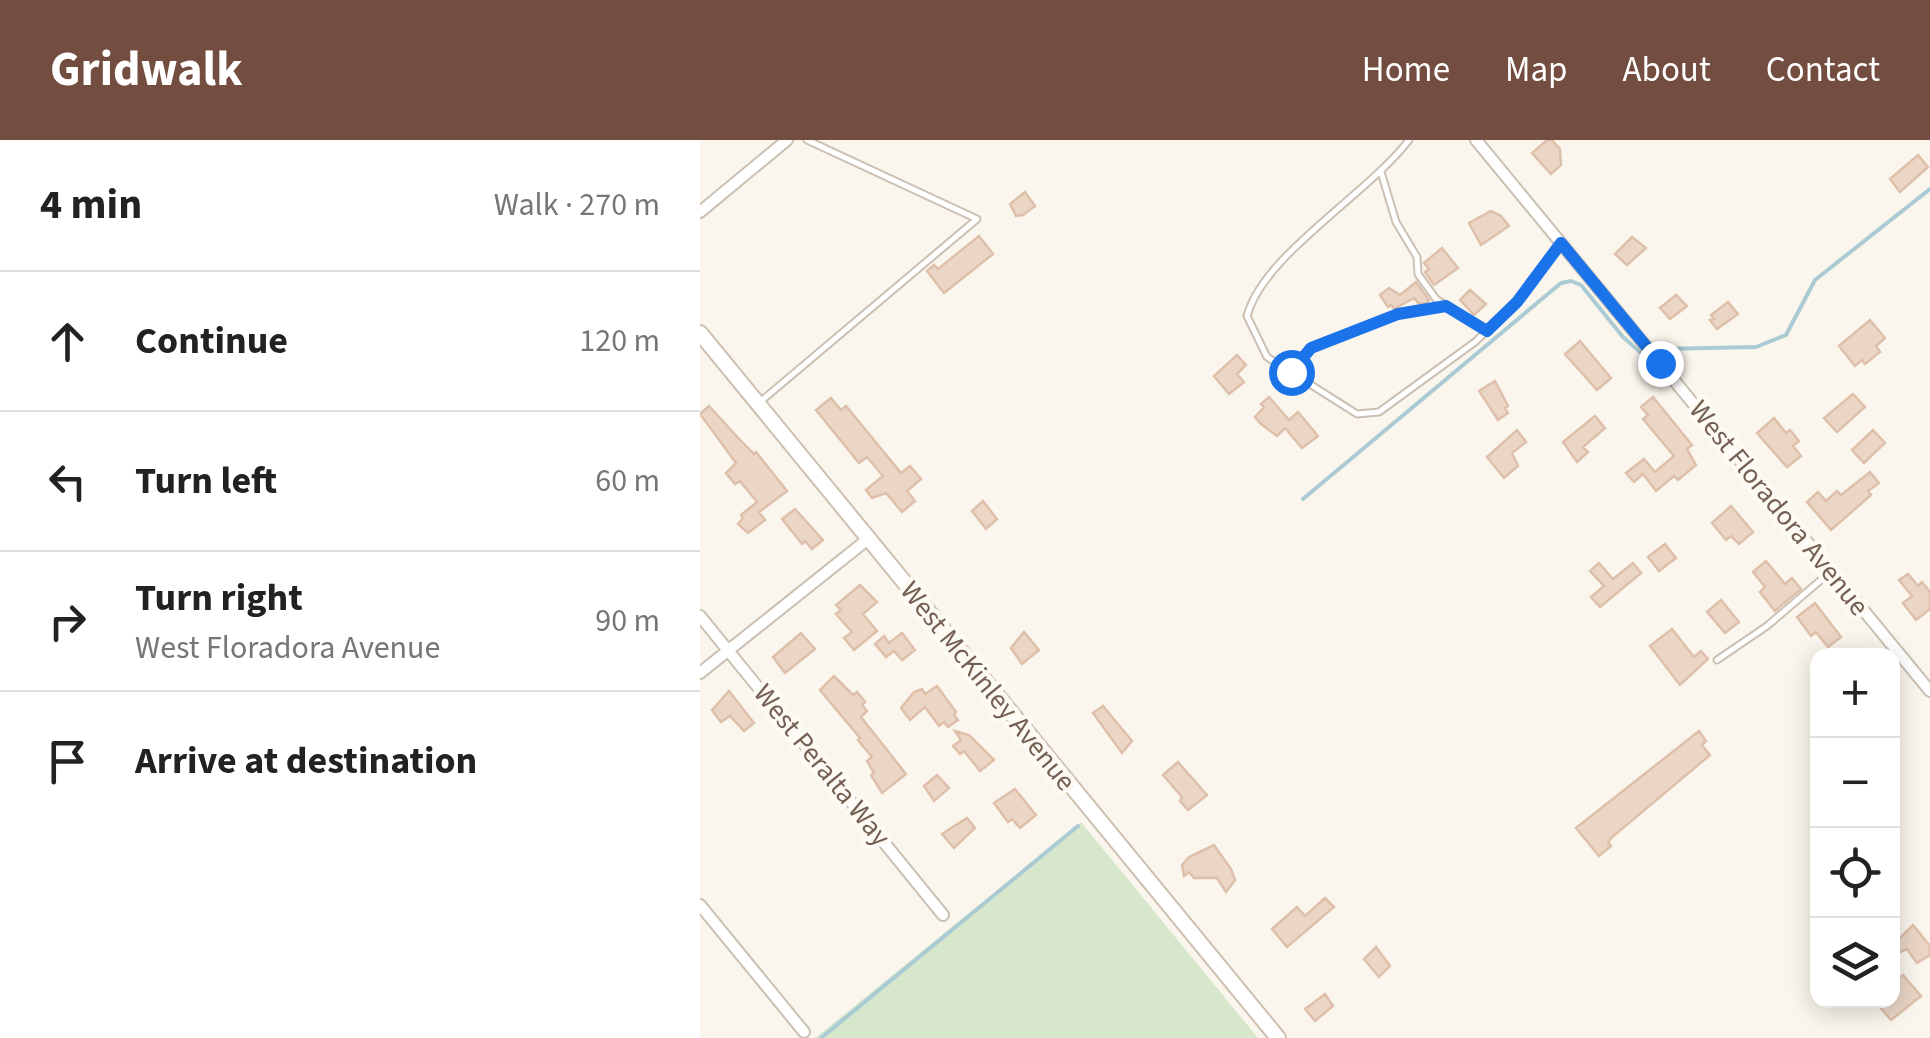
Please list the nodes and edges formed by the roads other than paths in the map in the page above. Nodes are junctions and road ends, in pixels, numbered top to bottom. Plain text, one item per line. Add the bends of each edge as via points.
1 (788, 140) edge
2 (806, 140) edge
3 (1409, 140) edge
4 (1476, 140) edge
5 (1381, 172) junction
6 (700, 212) edge
7 (1561, 243) junction
8 (1446, 306) junction
9 (1487, 331) junction
10 (700, 333) edge
11 (1291, 372) junction
12 (758, 404) junction
13 (868, 539) junction
14 (1831, 571) junction
15 (700, 616) edge
16 (728, 650) junction
17 (1717, 660) dead end
18 (700, 673) edge
19 (1930, 691) edge
20 (700, 905) edge
21 (944, 915) dead end
22 (804, 1032) dead end
23 (1278, 1038) edge

1 - 6 street
2 - 12 lane via 977,219
3 - 5 lane
4 - 7 street, West Floradora Avenue
5 - 8 lane via 1418,274
5 - 11 lane via 1268,273 1252,298 1247,316 1267,357
7 - 9 lane
7 - 14 street, West Floradora Avenue
8 - 9 lane
8 - 11 lane via 1398,314 1311,348
9 - 11 lane via 1379,412 1357,414
10 - 12 main road, West McKinley Avenue
12 - 13 main road, West McKinley Avenue
13 - 16 street
13 - 23 main road, West McKinley Avenue
14 - 17 lane
14 - 19 street, West Floradora Avenue
15 - 16 street, West Peralta Way
16 - 18 street
16 - 21 street, West Peralta Way
20 - 22 street

